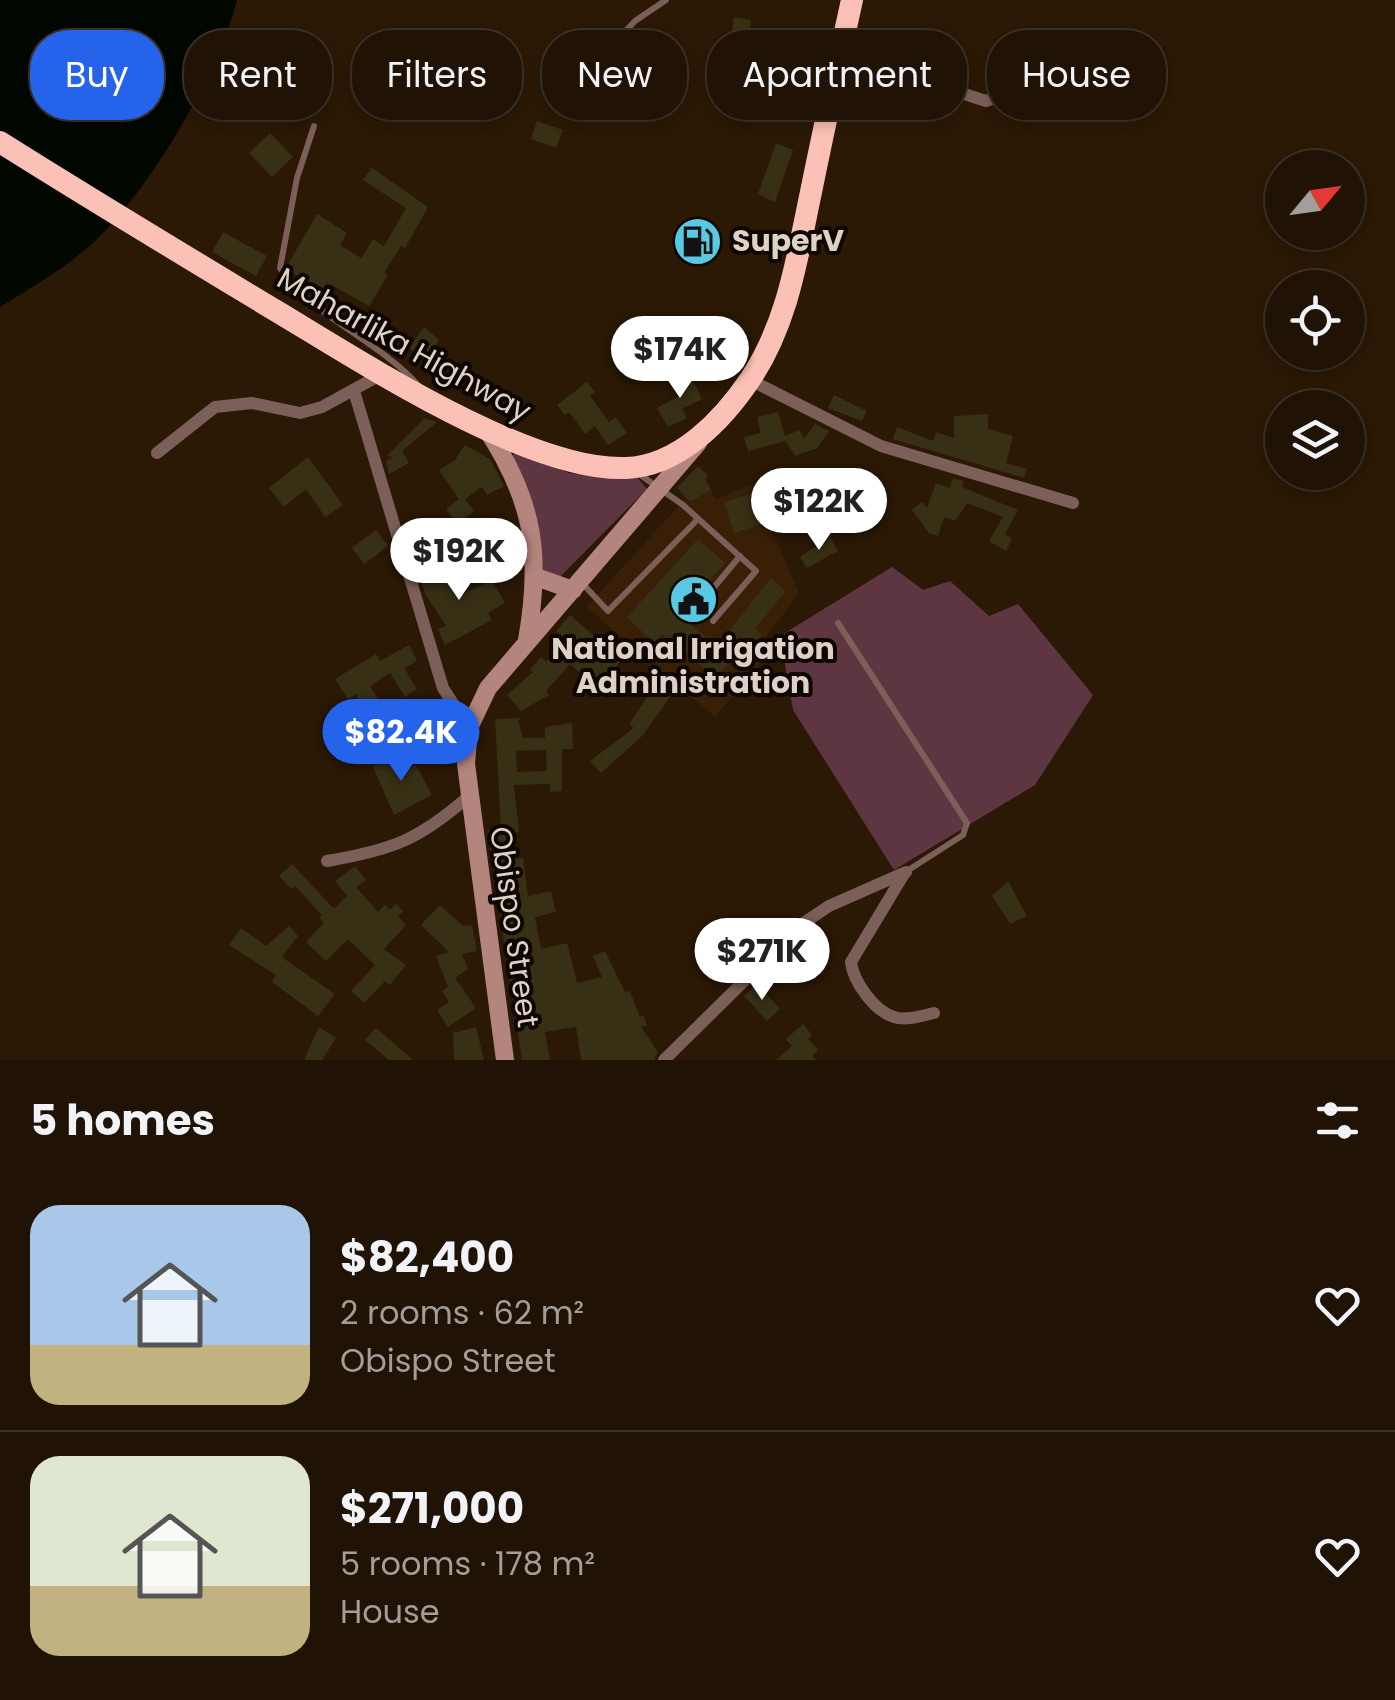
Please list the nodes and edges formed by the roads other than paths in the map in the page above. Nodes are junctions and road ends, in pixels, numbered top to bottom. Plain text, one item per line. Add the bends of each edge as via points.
1 (666, 0) edge
2 (852, 0) edge
3 (626, 30) edge
4 (845, 30) edge
5 (826, 120) edge
6 (314, 126) dead end
7 (0, 142) edge
8 (382, 374) junction
9 (750, 380) junction
10 (354, 392) junction
11 (432, 401) junction
12 (484, 425) junction
13 (708, 430) junction
14 (157, 452) dead end
15 (629, 468) junction
16 (662, 488) junction
17 (1073, 503) dead end
18 (698, 519) junction
19 (740, 556) junction
20 (536, 577) junction
21 (577, 585) junction
22 (696, 609) dead end
23 (713, 621) dead end
24 (838, 623) dead end
25 (527, 641) junction
26 (469, 728) junction
27 (469, 796) junction
28 (327, 861) dead end
29 (906, 872) junction
30 (934, 1013) dead end
31 (505, 1060) edge
32 (664, 1060) edge

1 - 3 lane
2 - 4 highway, Maharlika Highway
5 - 9 highway, Maharlika Highway via 786,308
6 - 11 lane via 280,268 303,294 400,364
7 - 8 highway, Maharlika Highway
8 - 10 street
8 - 11 highway, Maharlika Highway
9 - 13 highway, Maharlika Highway
9 - 17 street via 881,446
10 - 14 street via 300,413 252,402 215,407
10 - 26 street via 443,688
11 - 12 highway, Maharlika Highway
12 - 15 highway, Maharlika Highway via 568,464
12 - 20 street via 524,496
13 - 15 highway, Maharlika Highway via 650,465
13 - 16 street, Obispo Street
15 - 16 lane
16 - 18 lane
16 - 21 street, Obispo Street
18 - 19 lane
18 - 21 lane via 608,611
19 - 22 lane
19 - 23 lane via 756,571
20 - 21 street
20 - 25 street
21 - 25 street, Obispo Street
24 - 29 lane via 968,823 964,836
25 - 26 street, Obispo Street via 488,688
26 - 27 street, Obispo Street
27 - 28 street via 400,846
27 - 31 street, Obispo Street
29 - 30 street via 858,949 852,973 894,1018
29 - 32 street via 802,924

